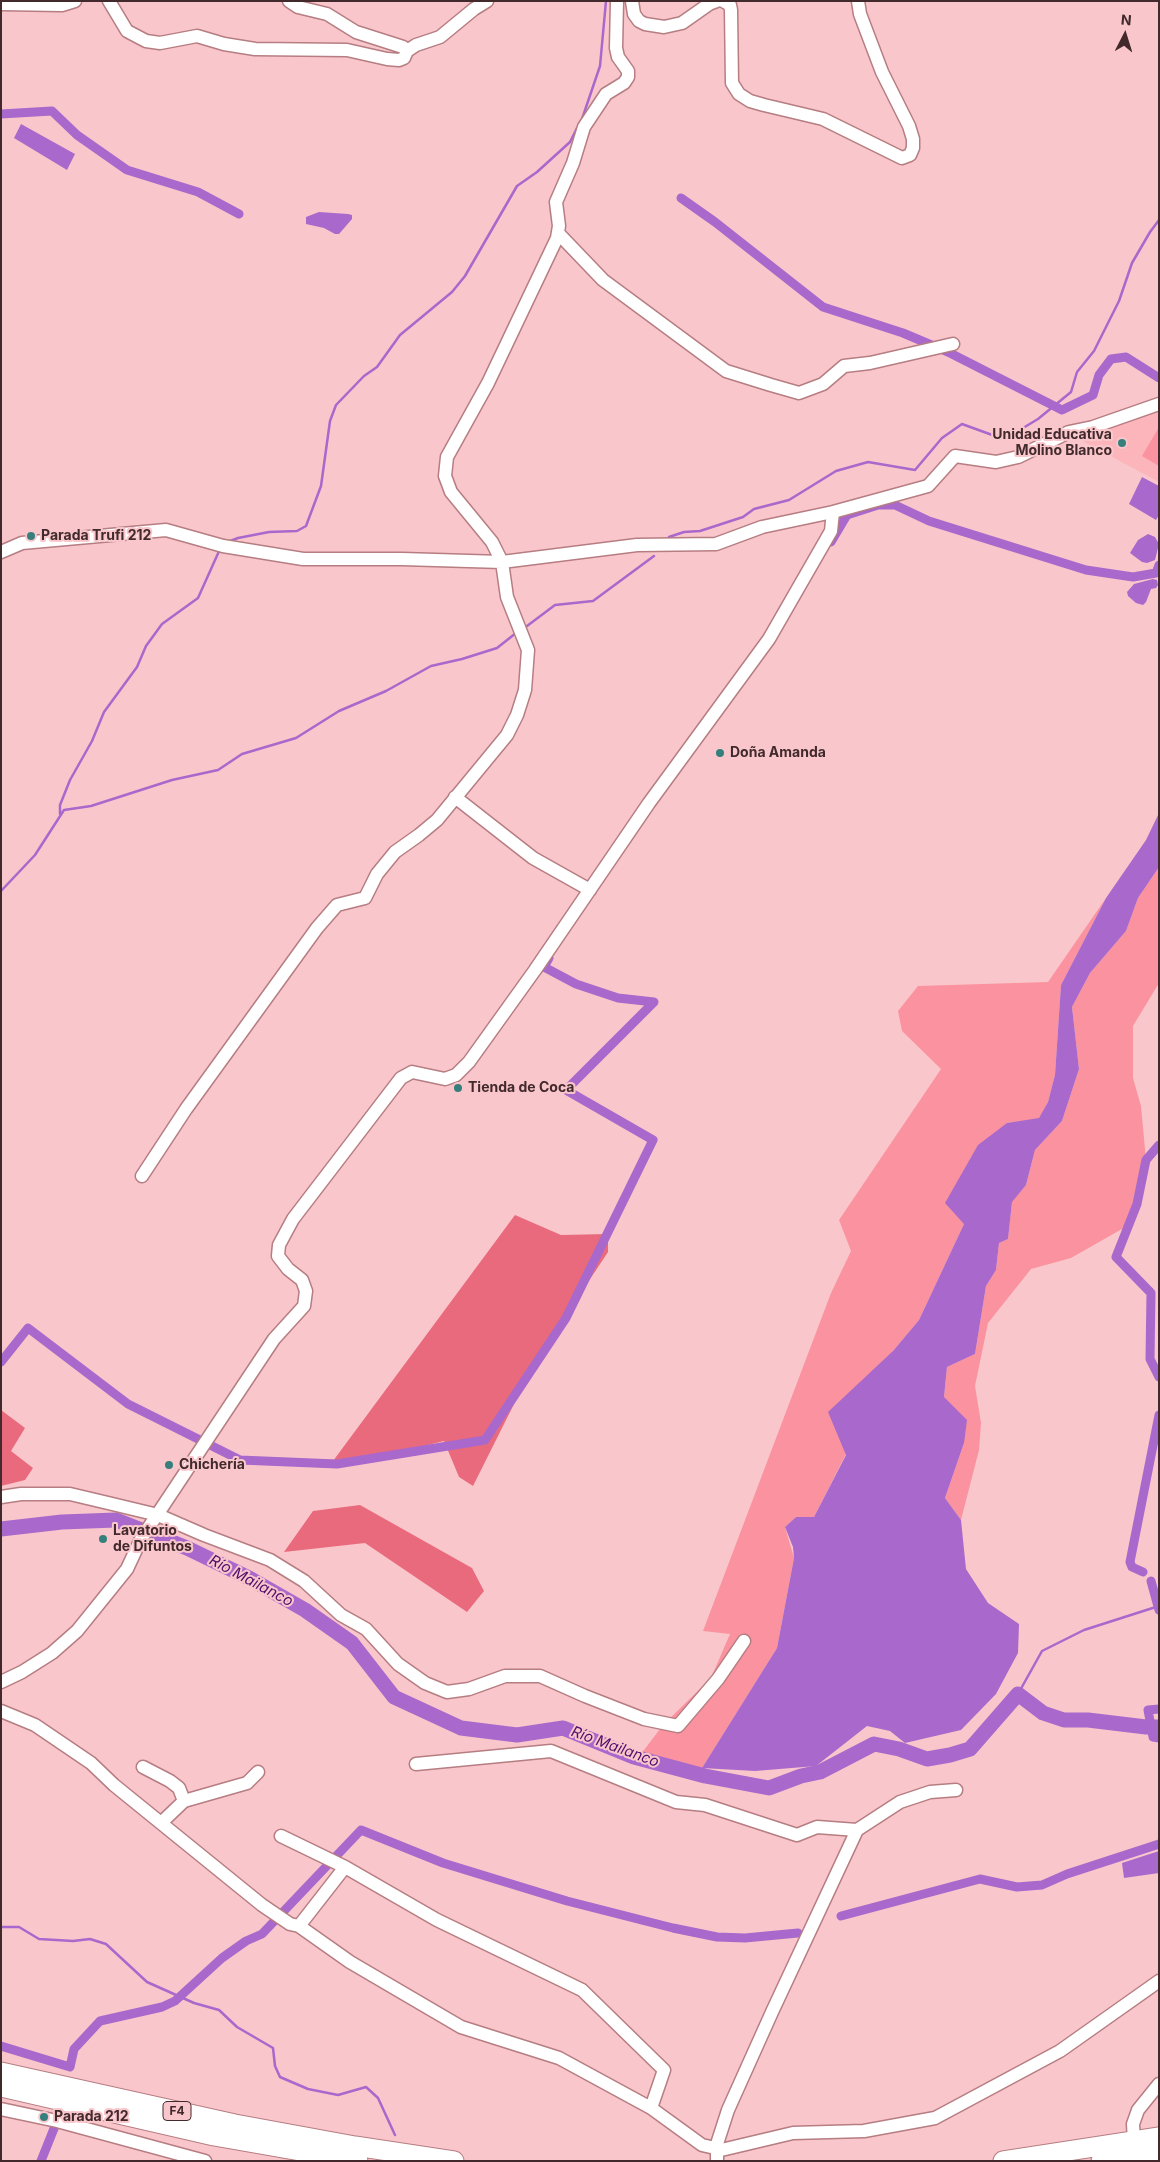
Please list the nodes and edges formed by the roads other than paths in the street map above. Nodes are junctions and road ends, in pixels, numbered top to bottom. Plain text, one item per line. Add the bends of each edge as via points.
1 (75, 1) edge
2 (110, 1) edge
3 (289, 1) edge
4 (487, 1) edge
5 (617, 1) edge
6 (632, 1) edge
7 (717, 1) edge
8 (723, 1) edge
9 (858, 1) edge
10 (1, 4) edge
11 (407, 50) junction
12 (558, 233) junction
13 (953, 344) dead end
14 (1159, 404) edge
15 (833, 512) junction
16 (1, 552) edge
17 (502, 562) junction
18 (455, 798) junction
19 (590, 890) junction
20 (142, 1176) dead end
21 (1, 1497) edge
22 (155, 1520) junction
23 (744, 1641) dead end
24 (1, 1682) edge
25 (1, 1711) edge
26 (416, 1764) dead end
27 (143, 1767) dead end
28 (258, 1772) dead end
29 (956, 1790) dead end
30 (184, 1801) junction
31 (162, 1822) junction
32 (858, 1830) junction
33 (281, 1836) dead end
34 (345, 1867) junction
35 (299, 1926) junction
36 (1159, 1981) edge
37 (1, 2072) edge
38 (1159, 2084) edge
39 (1, 2087) edge
40 (48, 2098) junction
41 (74, 2104) junction
42 (651, 2108) junction
43 (8, 2111) edge
44 (91, 2131) junction
45 (1149, 2149) edge
46 (717, 2156) edge
47 (354, 2157) edge
48 (206, 2161) edge
49 (454, 2161) edge
50 (1003, 2161) edge
51 (1101, 2161) edge

1 - 10 street via 55,6
2 - 11 street via 127,31 146,41 160,43 197,36 255,49 347,50 399,60 404,58
3 - 11 street via 298,7 327,14 356,32
4 - 11 street via 440,37
5 - 12 street via 616,48 628,76 624,83 606,94 584,127 556,202
6 - 7 street via 634,14 640,21 664,28 682,23
8 - 9 street via 730,5 731,10 732,83 740,94 764,106 823,119 902,158 910,155 914,139 882,72
12 - 13 street via 603,280 726,371 771,386 799,392 823,384 844,366
12 - 17 street via 488,383 447,457 444,476 451,492 492,542
14 - 15 street via 1069,432 1018,457 996,462 955,456 928,486
15 - 17 street via 762,527 716,544 637,545
15 - 19 street via 831,531 769,639 649,802
16 - 17 street via 22,544 166,530 223,546 304,559
17 - 18 street via 506,597 528,650 524,690 507,735
18 - 19 street via 533,858
18 - 20 street via 437,820 395,852 377,874 365,898 336,906 317,928 186,1109
19 - 22 street via 469,1062 456,1075 445,1079 412,1072 401,1078 293,1219 279,1245 278,1256 302,1280 306,1292 304,1306 274,1339
21 - 22 street via 70,1494
22 - 23 street via 270,1560 304,1581 341,1615 366,1629 398,1664 425,1683 447,1692 505,1676 540,1676 644,1719 678,1726 718,1679
22 - 24 street via 141,1539 127,1569 76,1631 52,1653
25 - 31 street via 35,1724
26 - 32 street via 551,1752 676,1802 705,1805 797,1836 816,1828
27 - 30 street via 179,1788
28 - 30 street via 247,1782
29 - 32 street via 930,1792 900,1802
30 - 31 street
31 - 35 street via 262,1905 290,1924
32 - 46 street via 732,2101 717,2144
33 - 34 street
34 - 35 street
34 - 42 street via 437,1920 582,1990 664,2070
35 - 42 street via 350,1962 461,2027 559,2058
36 - 46 street via 1060,2051 934,2118 864,2131 793,2133
37 - 47 highway, F4 via 235,2124
38 - 45 street via 1138,2110 1134,2124
39 - 40 highway, F4
40 - 41 highway, F4
40 - 43 street
41 - 44 street
41 - 47 highway, F4 via 214,2136
42 - 46 street via 702,2145 715,2148
43 - 44 street
44 - 48 street
45 - 50 highway
45 - 51 highway
47 - 49 highway, F4

